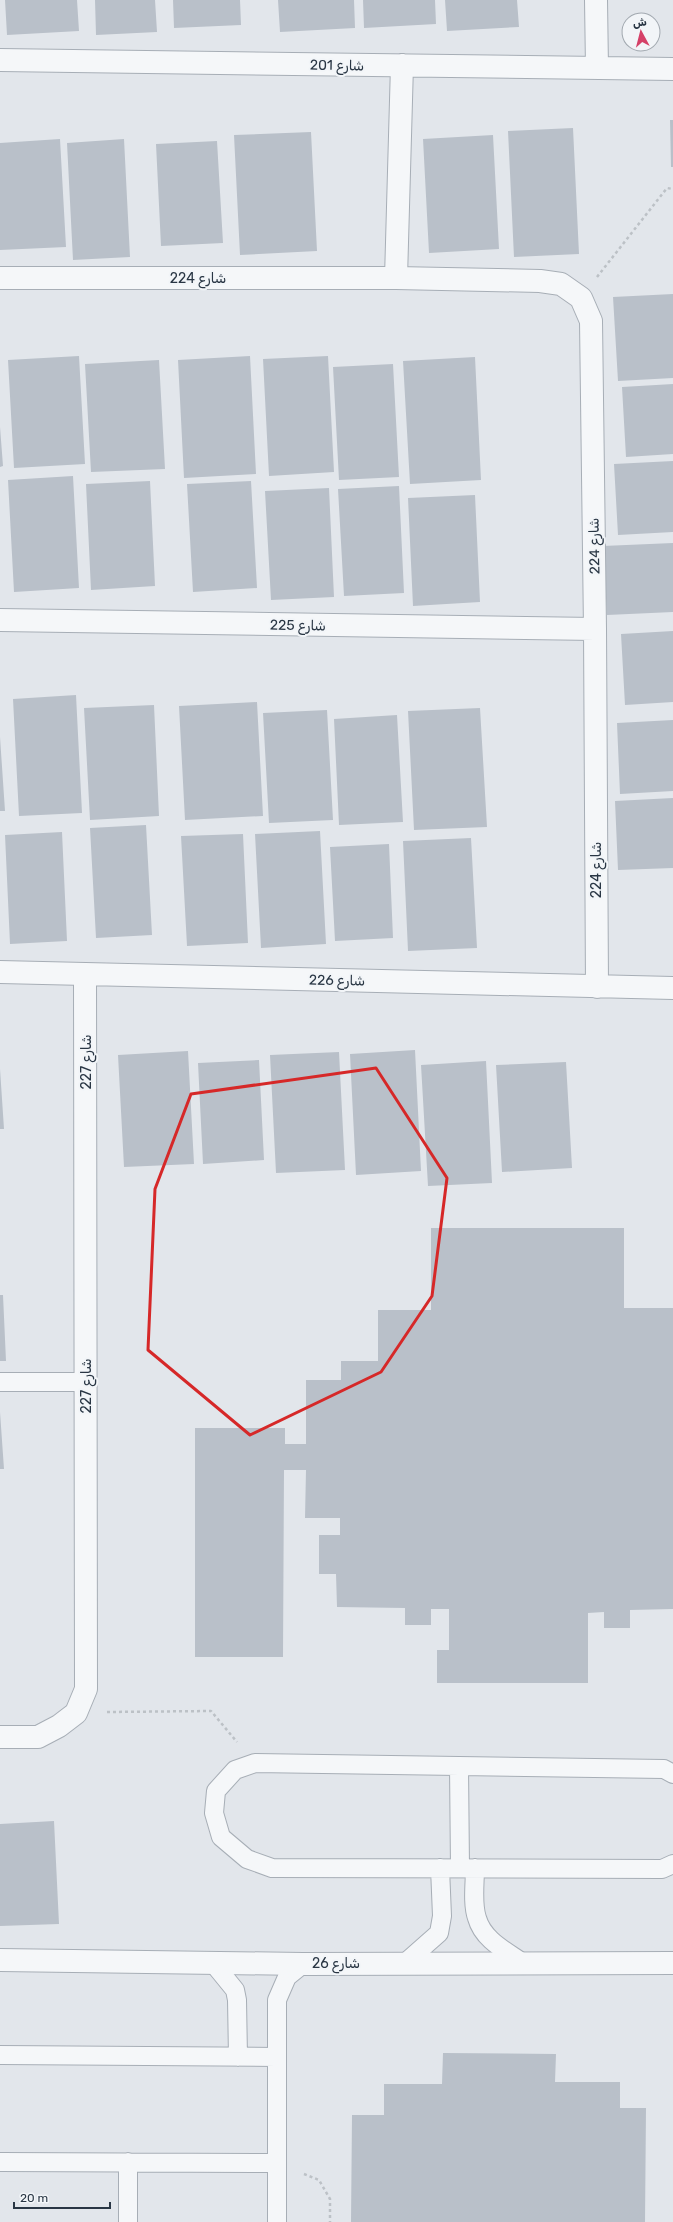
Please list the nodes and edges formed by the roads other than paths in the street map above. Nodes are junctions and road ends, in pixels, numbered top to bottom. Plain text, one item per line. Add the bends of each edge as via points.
1 (596, 0) edge
2 (0, 60) edge
3 (402, 66) junction
4 (597, 68) junction
5 (673, 70) edge
6 (0, 278) edge
7 (396, 278) junction
8 (0, 620) edge
9 (595, 629) junction
10 (0, 972) edge
11 (85, 974) junction
12 (597, 987) junction
13 (673, 988) edge
14 (0, 1382) edge
15 (86, 1382) junction
16 (0, 1737) edge
17 (459, 1766) junction
18 (673, 1774) edge
19 (673, 1864) edge
20 (440, 1868) junction
21 (468, 1868) junction
22 (0, 1960) edge
23 (213, 1963) junction
24 (405, 1963) junction
25 (523, 1963) junction
26 (673, 1963) edge
27 (303, 1964) junction
28 (0, 2055) edge
29 (238, 2057) junction
30 (276, 2057) junction
31 (0, 2162) edge
32 (128, 2162) junction
33 (277, 2163) junction
34 (128, 2222) edge
35 (277, 2222) edge

1 - 4 street
2 - 3 street, شارع 201
3 - 4 street, شارع 201
3 - 7 street
4 - 5 street, شارع 201
6 - 7 street, شارع 224
7 - 9 street, شارع 224 via 540,281 561,284 581,298 591,320
8 - 9 street, شارع 225
9 - 12 street, شارع 224
10 - 11 street, شارع 226
11 - 12 street, شارع 226
11 - 15 street, شارع 227
12 - 13 street, شارع 226
14 - 15 lane
15 - 16 street, شارع 227 via 86,1689 76,1713 59,1726 38,1737
17 - 18 lane via 664,1769
17 - 20 lane via 255,1763 235,1770 216,1791 214,1814 221,1838 247,1859 272,1868
17 - 21 lane
19 - 21 lane via 662,1869
20 - 21 lane
20 - 24 lane via 442,1916 438,1933
21 - 25 lane via 476,1917 481,1928 492,1941
22 - 23 street, شارع 26
23 - 27 street, شارع 26
23 - 29 lane via 235,1990
24 - 25 street, شارع 26
24 - 27 street, شارع 26
25 - 26 street, شارع 26
27 - 30 lane via 287,1977 277,2000
28 - 29 lane
29 - 30 lane
30 - 33 lane
31 - 32 lane
32 - 33 lane
32 - 34 lane
33 - 35 lane

